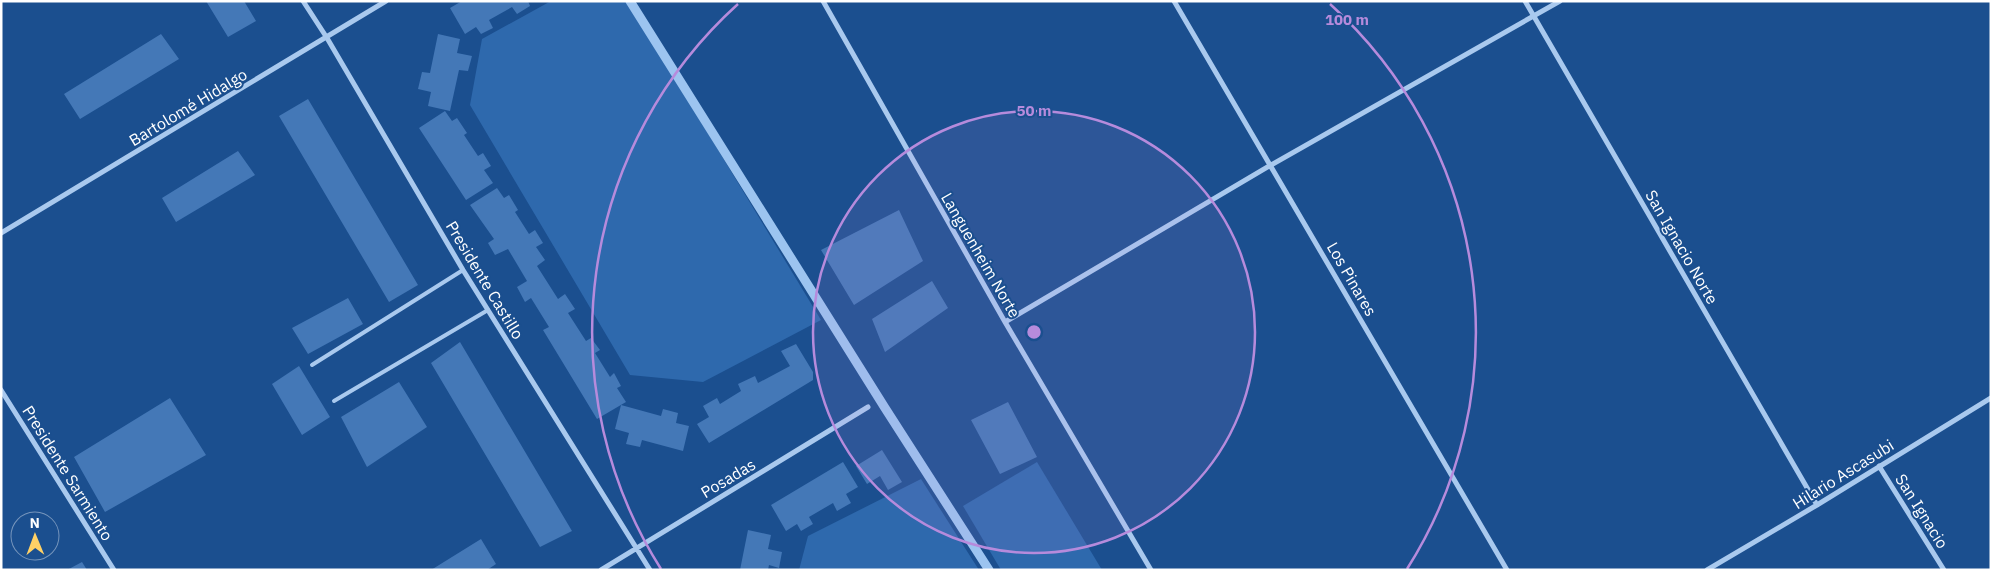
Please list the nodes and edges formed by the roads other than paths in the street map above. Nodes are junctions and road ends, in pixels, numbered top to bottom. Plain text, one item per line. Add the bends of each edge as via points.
1 (303, 1) edge
2 (386, 1) edge
3 (823, 1) edge
4 (1174, 1) edge
5 (1526, 1) edge
6 (1560, 1) edge
7 (1534, 16) junction
8 (327, 38) junction
9 (1271, 165) junction
10 (1, 233) edge
11 (463, 270) junction
12 (488, 310) junction
13 (1004, 322) junction
14 (312, 365) dead end
15 (1, 390) edge
16 (1991, 398) edge
17 (334, 401) dead end
18 (868, 407) dead end
19 (1879, 466) junction
20 (1817, 505) junction
21 (636, 548) junction
22 (114, 570) edge
23 (601, 570) edge
24 (650, 570) edge
25 (1151, 570) edge
26 (1507, 570) edge
27 (1707, 570) edge
28 (1944, 570) edge

1 - 8 street, Presidente Castillo
2 - 8 street, Bartolomé Hidalgo
3 - 13 street, Languenheim Norte
4 - 9 street, Los Pinares
5 - 7 street, San Ignacio Norte
6 - 7 street
7 - 9 street
7 - 20 street, San Ignacio Norte
8 - 10 street, Bartolomé Hidalgo
8 - 11 street, Presidente Castillo
9 - 13 street
9 - 26 street, Los Pinares
11 - 12 street, Presidente Castillo
11 - 14 lane
12 - 17 lane
12 - 21 street, Presidente Castillo
13 - 25 street, Languenheim Norte
15 - 22 street, Presidente Sarmiento
16 - 19 street, Hilario Ascasubi
18 - 21 street, Posadas
19 - 20 street, Hilario Ascasubi
19 - 28 street, San Ignacio
20 - 27 street, Hilario Ascasubi
21 - 23 street, Posadas
21 - 24 street, Presidente Castillo

